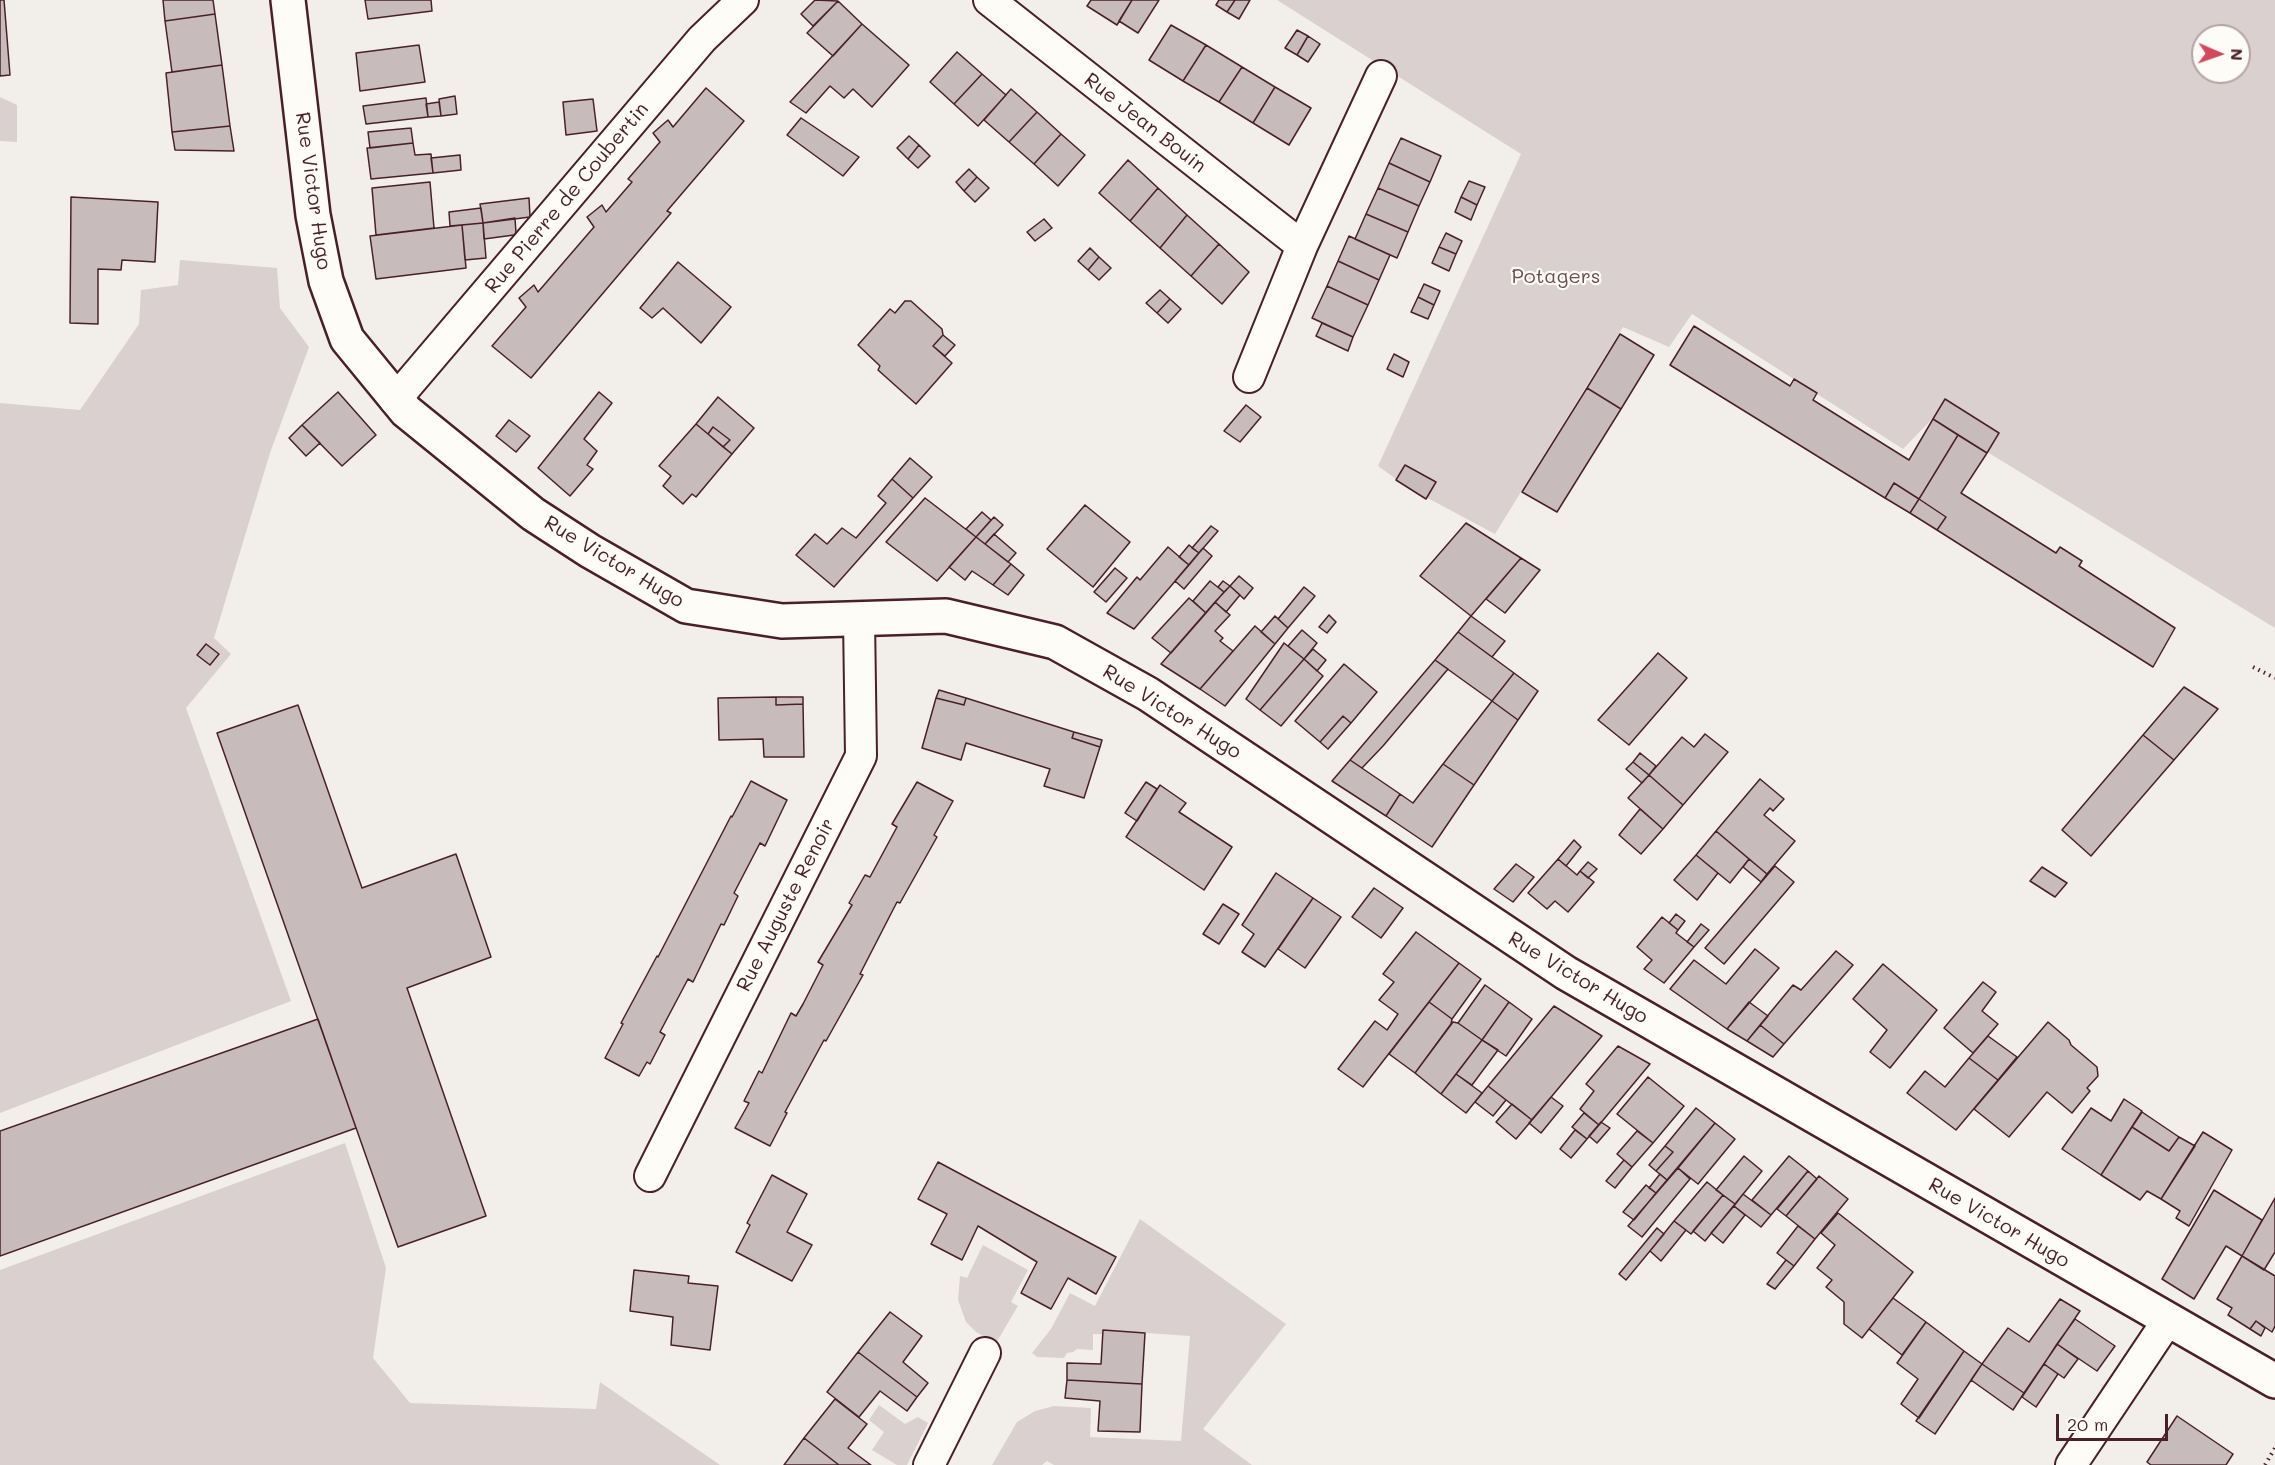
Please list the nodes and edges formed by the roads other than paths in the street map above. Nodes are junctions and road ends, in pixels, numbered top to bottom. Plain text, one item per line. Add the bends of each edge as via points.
1 (288, 0) edge
2 (743, 0) edge
3 (988, 0) edge
4 (1381, 76) dead end
5 (1302, 246) junction
6 (1249, 377) dead end
7 (395, 400) junction
8 (859, 619) junction
9 (650, 1176) dead end
10 (2168, 1320) junction
11 (985, 1353) dead end
12 (2275, 1381) edge
13 (929, 1465) edge
14 (2071, 1465) edge

1 - 7 street, Rue Victor Hugo via 313,215 326,280 347,339
2 - 7 street, Rue Pierre de Coubertin via 702,39
3 - 5 street, Rue Jean Bouin
4 - 5 street
5 - 6 street
7 - 8 street, Rue Victor Hugo via 533,514 686,606 782,621
8 - 9 street, Rue Auguste Renoir via 861,756
8 - 10 street, Rue Victor Hugo via 946,616 1055,642 1149,694 1566,973
10 - 12 street, Rue Victor Hugo
10 - 14 street
11 - 13 street

